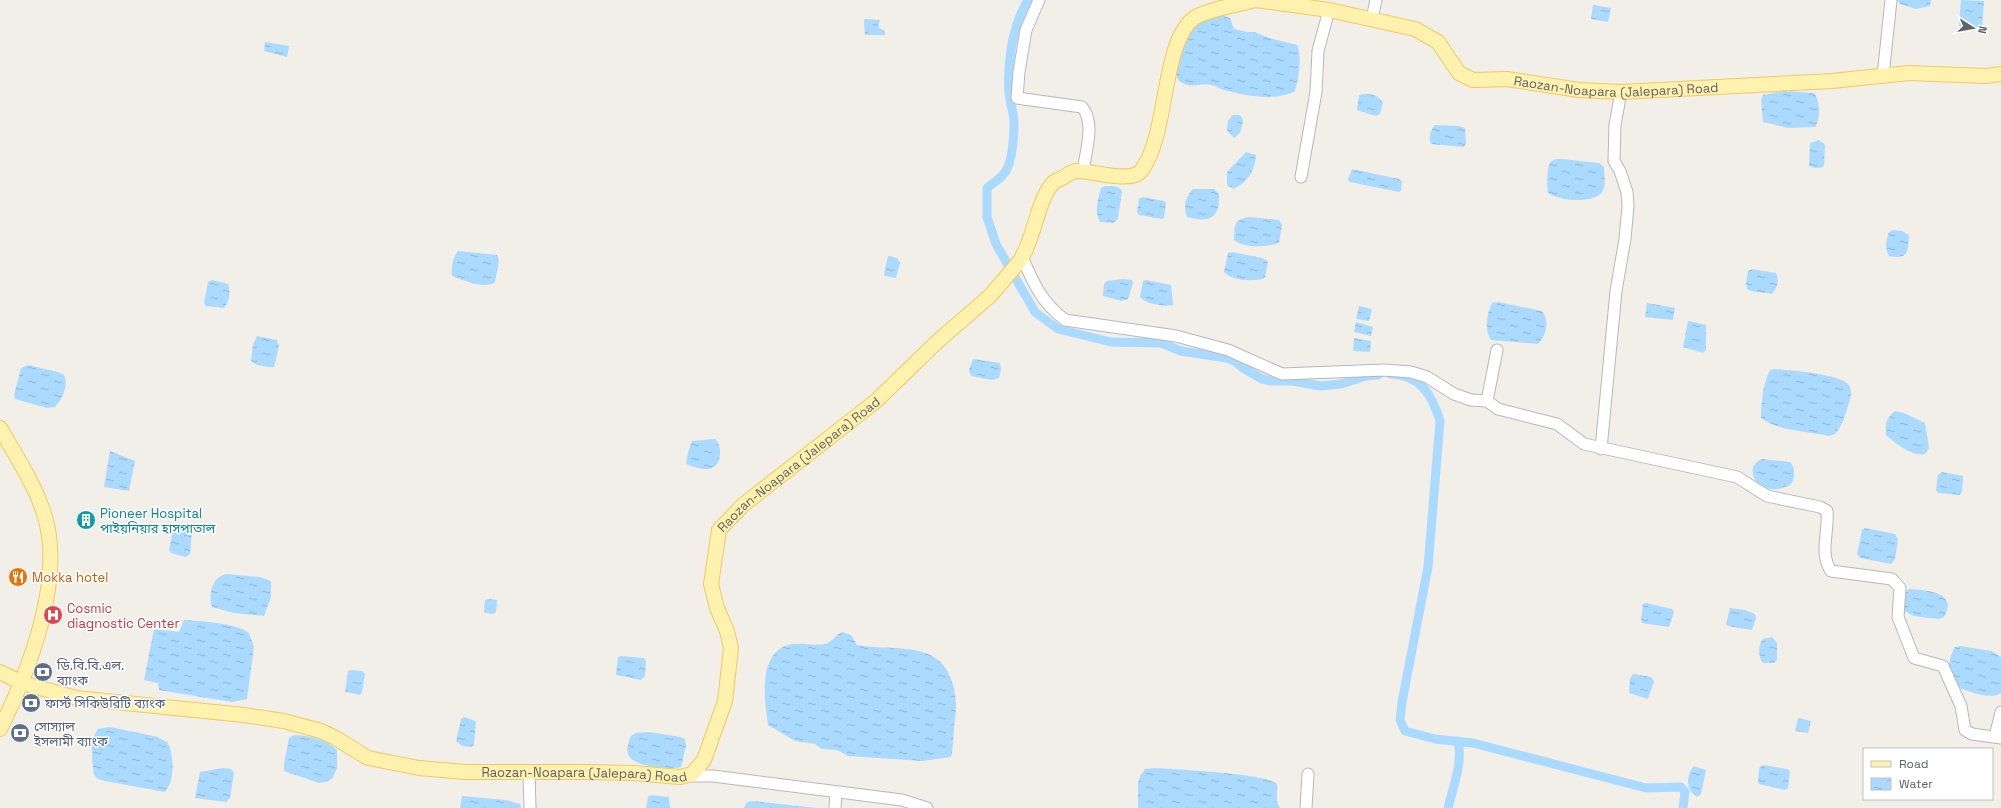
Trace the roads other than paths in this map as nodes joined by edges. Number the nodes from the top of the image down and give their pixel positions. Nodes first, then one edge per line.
1 (1039, 0) edge
2 (1256, 0) edge
3 (1376, 0) edge
4 (1891, 0) edge
5 (1329, 10) junction
6 (1372, 19) junction
7 (2001, 74) edge
8 (1883, 76) junction
9 (1621, 92) junction
10 (1082, 172) junction
11 (1301, 176) dead end
12 (1021, 260) junction
13 (1497, 350) dead end
14 (1487, 401) junction
15 (0, 428) edge
16 (1601, 449) junction
17 (0, 672) edge
18 (22, 683) junction
19 (2001, 712) edge
20 (0, 729) edge
21 (1998, 738) edge
22 (530, 773) junction
23 (1308, 774) dead end
24 (685, 776) junction
25 (836, 792) junction
26 (530, 808) edge
27 (835, 808) edge
28 (927, 808) edge
29 (1306, 808) edge

1 - 10 street
2 - 5 main road, Raozan-Noapara (Jalepara) Road
2 - 10 main road, Raozan-Noapara (Jalepara) Road
3 - 6 street
4 - 8 street
5 - 6 main road, Raozan-Noapara (Jalepara) Road
5 - 11 street
6 - 9 main road, Raozan-Noapara (Jalepara) Road
7 - 8 main road, Raozan-Noapara (Jalepara) Road
8 - 9 main road, Raozan-Noapara (Jalepara) Road
9 - 16 street
10 - 12 main road, Raozan-Noapara (Jalepara) Road
12 - 14 street
12 - 24 main road, Raozan-Noapara (Jalepara) Road
13 - 14 street
14 - 16 street
15 - 18 main road
16 - 21 street
17 - 18 main road, Raozan-Noapara (Jalepara) Road
18 - 20 main road
18 - 22 main road, Raozan-Noapara (Jalepara) Road
19 - 21 street
22 - 24 main road, Raozan-Noapara (Jalepara) Road
22 - 26 street
23 - 29 street
24 - 25 street
25 - 27 street
25 - 28 street

